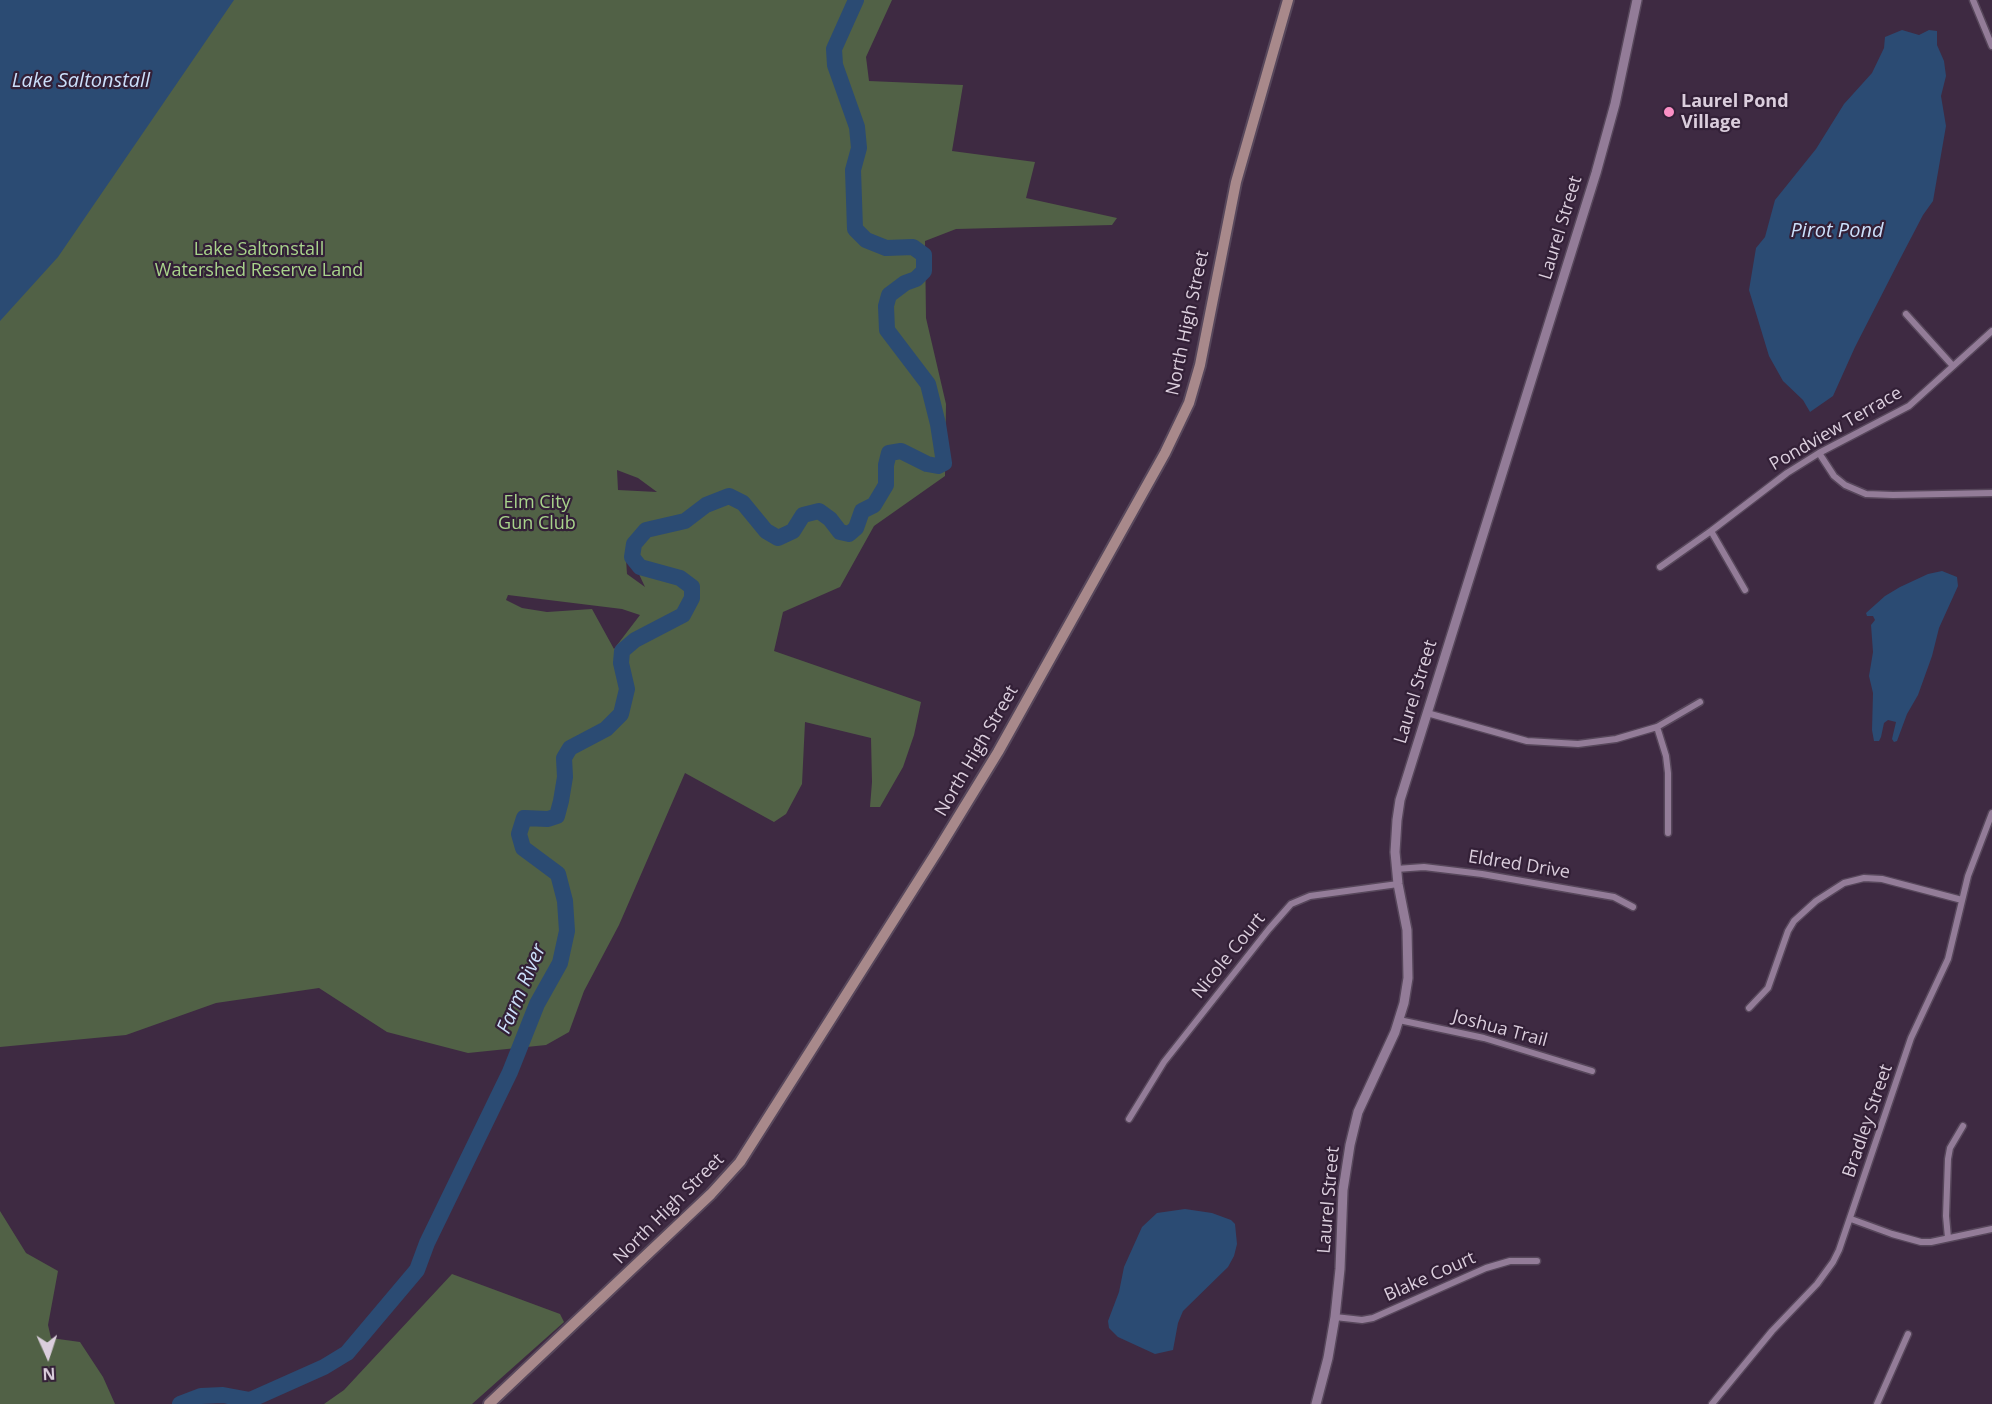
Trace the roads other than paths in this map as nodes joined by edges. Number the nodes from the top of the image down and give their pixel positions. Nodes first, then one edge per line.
1 (1288, 0) edge
2 (1637, 0) edge
3 (1973, 0) edge
4 (1992, 46) edge
5 (1906, 314) dead end
6 (1992, 331) edge
7 (1953, 366) junction
8 (1819, 453) junction
9 (1992, 493) edge
10 (1711, 531) junction
11 (1660, 567) dead end
12 (1745, 590) dead end
13 (1700, 702) dead end
14 (1427, 712) junction
15 (1657, 727) junction
16 (1992, 813) edge
17 (1668, 833) dead end
18 (1396, 869) junction
19 (1398, 884) junction
20 (1962, 900) junction
21 (1633, 907) dead end
22 (1749, 1008) dead end
23 (1399, 1020) junction
24 (1593, 1071) dead end
25 (1129, 1119) dead end
26 (1963, 1126) dead end
27 (1851, 1219) junction
28 (1992, 1229) edge
29 (1948, 1238) junction
30 (1537, 1261) dead end
31 (1335, 1317) junction
32 (1908, 1334) dead end
33 (1714, 1403) edge
34 (489, 1404) edge
35 (1316, 1404) edge
36 (1877, 1404) edge

1 - 34 main road, North High Street
2 - 14 street, Laurel Street
3 - 4 street
5 - 7 street
6 - 7 street, Pondview Terrace
7 - 8 street, Pondview Terrace
8 - 9 street
8 - 10 street, Pondview Terrace
10 - 11 street, Pondview Terrace
10 - 12 street
13 - 15 street
14 - 15 street
14 - 18 street, Laurel Street
15 - 17 street
16 - 20 street, Bradley Street
18 - 19 street, Laurel Street
18 - 21 street, Eldred Drive
19 - 23 street, Laurel Street
19 - 25 street, Nicole Court
20 - 22 street
20 - 27 street, Bradley Street
23 - 24 street, Joshua Trail
23 - 31 street, Laurel Street
26 - 29 street
27 - 29 street
27 - 33 street, Bradley Street
28 - 29 street
30 - 31 street, Blake Court
31 - 35 street, Laurel Street
32 - 36 street

